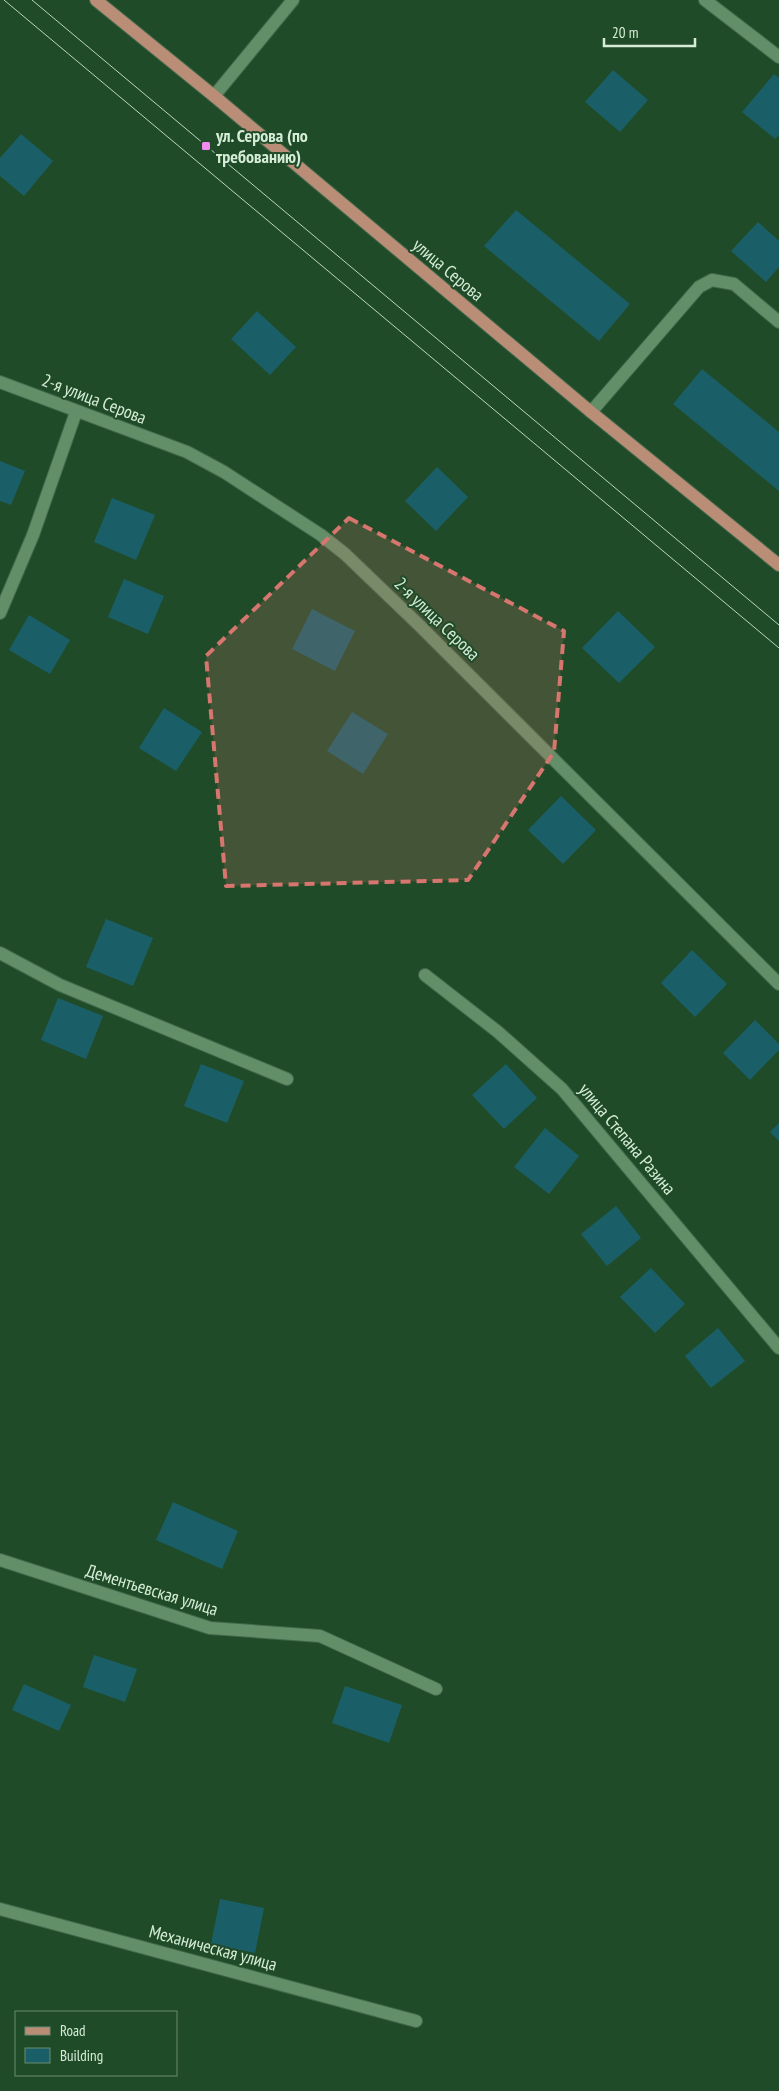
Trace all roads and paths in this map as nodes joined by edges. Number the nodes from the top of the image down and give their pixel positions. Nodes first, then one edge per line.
1 (96, 0) edge
2 (293, 0) edge
3 (705, 0) edge
4 (779, 57) edge
5 (214, 96) junction
6 (779, 322) edge
7 (0, 382) edge
8 (76, 412) junction
9 (591, 412) junction
10 (779, 565) edge
11 (0, 613) edge
12 (0, 953) edge
13 (425, 975) dead end
14 (779, 984) edge
15 (287, 1078) dead end
16 (779, 1348) edge
17 (0, 1560) edge
18 (436, 1689) dead end
19 (0, 1909) edge
20 (416, 2021) dead end

1 - 5 main road, улица Серова
2 - 5 street
3 - 4 street
5 - 9 main road, улица Серова
6 - 9 street
7 - 8 street, 2-я улица Серова
8 - 11 street
8 - 14 street, 2-я улица Серова
9 - 10 main road, улица Серова
12 - 15 street
13 - 16 street, улица Степана Разина
17 - 18 street, Дементьевская улица
19 - 20 street, Механическая улица

